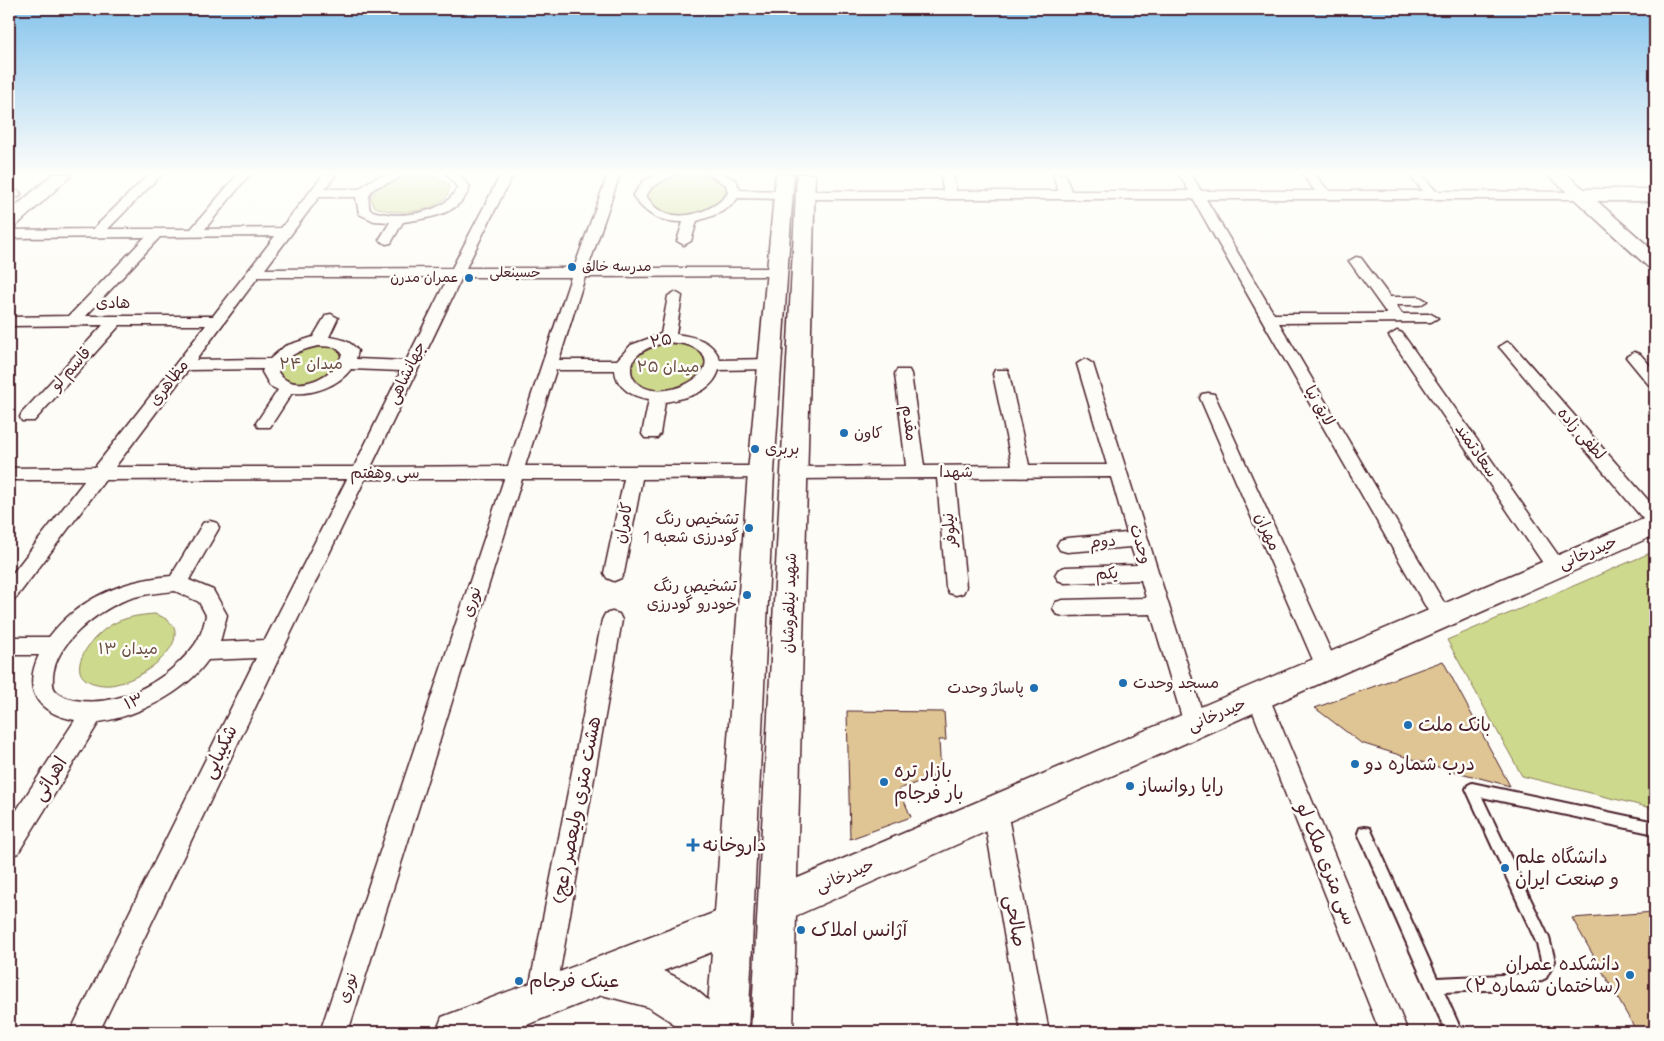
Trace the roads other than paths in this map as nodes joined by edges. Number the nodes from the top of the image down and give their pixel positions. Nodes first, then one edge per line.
1 (107, 223) edge
2 (203, 223) edge
3 (292, 223) edge
4 (396, 223) edge
5 (482, 223) edge
6 (597, 223) edge
7 (690, 223) edge
8 (787, 223) edge
9 (795, 223) edge
10 (1213, 223) edge
11 (1610, 223) edge
12 (285, 232) junction
13 (97, 233) junction
14 (156, 233) junction
15 (194, 233) junction
16 (9, 234) edge
17 (386, 240) dead end
18 (684, 241) dead end
19 (1356, 261) dead end
20 (1655, 263) edge
21 (777, 272) junction
22 (455, 273) junction
23 (579, 273) junction
24 (254, 274) junction
25 (675, 296) dead end
26 (1386, 301) junction
27 (1420, 301) dead end
28 (331, 318) dead end
29 (1431, 318) dead end
30 (1268, 319) junction
31 (218, 320) junction
32 (9, 321) edge
33 (73, 321) junction
34 (115, 321) junction
35 (1398, 327) junction
36 (668, 337) junction
37 (319, 341) junction
38 (1507, 348) dead end
39 (1634, 357) dead end
40 (273, 364) junction
41 (348, 364) junction
42 (770, 364) junction
43 (1084, 364) dead end
44 (183, 365) junction
45 (549, 365) junction
46 (622, 365) junction
47 (714, 365) junction
48 (410, 366) junction
49 (903, 374) dead end
50 (1001, 374) dead end
51 (1655, 380) edge
52 (287, 388) junction
53 (658, 396) junction
54 (1208, 398) dead end
55 (28, 417) dead end
56 (264, 423) dead end
57 (651, 434) dead end
58 (1117, 471) junction
59 (761, 472) junction
60 (916, 472) junction
61 (945, 472) junction
62 (1022, 472) junction
63 (359, 473) junction
64 (513, 473) junction
65 (634, 473) junction
66 (795, 473) junction
67 (9, 474) edge
68 (100, 474) junction
69 (1655, 520) edge
70 (1655, 524) edge
71 (210, 528) dead end
72 (1138, 539) junction
73 (1067, 545) dead end
74 (1556, 567) junction
75 (1148, 572) junction
76 (614, 573) dead end
77 (1065, 575) dead end
78 (177, 583) junction
79 (956, 587) dead end
80 (9, 592) edge
81 (1159, 606) junction
82 (1063, 608) dead end
83 (1442, 617) junction
84 (612, 620) dead end
85 (9, 646) edge
86 (52, 646) junction
87 (270, 649) junction
88 (204, 651) junction
89 (1326, 667) junction
90 (1258, 697) junction
91 (92, 713) junction
92 (1195, 724) junction
93 (995, 810) junction
94 (1655, 828) edge
95 (1365, 833) dead end
96 (9, 844) edge
97 (778, 905) junction
98 (734, 924) junction
99 (601, 975) junction
100 (1434, 985) junction
101 (541, 999) junction
102 (84, 1032) edge
103 (334, 1032) edge
104 (457, 1032) edge
105 (709, 1032) edge
106 (727, 1032) edge
107 (772, 1032) edge
108 (1035, 1032) edge
109 (1394, 1032) edge
110 (1454, 1032) edge

1 - 13 street
2 - 15 street
3 - 12 street, مظاهری
4 - 17 street
5 - 22 street
6 - 23 street, نوری
7 - 18 street
8 - 21 main road
9 - 66 main road, شهید نیلفروشان
10 - 30 street, لایق نیا
11 - 20 main road
12 - 15 street
12 - 24 street, مظاهری
13 - 14 street
13 - 16 street
14 - 15 street
14 - 33 street
19 - 26 street, سعادتمند
21 - 23 street, حسینعلی
21 - 42 main road
22 - 23 street, حسینعلی
22 - 24 street, حسینعلی
22 - 48 street, جهانشاهی
23 - 45 street, نوری
24 - 31 street, مظاهری
25 - 36 street
26 - 27 street
26 - 35 street, سعادتمند
28 - 37 street
29 - 35 street
30 - 35 street
30 - 83 street, لایق نیا
31 - 34 street, هادی
31 - 44 street, مظاهری
32 - 33 street, هادی
33 - 34 street, هادی
34 - 55 street, قاسم لو
35 - 74 street, سعادتمند
36 - 46 street, ۲۵
36 - 47 street, ۲۵
37 - 40 street
37 - 41 street
38 - 69 street, لطفی زاده
39 - 51 street
40 - 44 street
40 - 52 street
41 - 48 street
41 - 52 street
42 - 47 street
42 - 59 main road
43 - 58 street, وحدت
44 - 68 street, مظاهری
45 - 46 street
45 - 64 street, نوری
46 - 53 street
47 - 53 street
48 - 63 street, جهانشاهی
49 - 60 street, مقدم
50 - 62 street
52 - 56 street
53 - 57 street
54 - 89 street, مهران
58 - 62 street, شهدا
58 - 72 street, وحدت
59 - 65 street, سی وهفتم
59 - 66 main road
59 - 98 main road
60 - 61 street, شهدا
60 - 66 street, شهدا
61 - 62 street, شهدا
61 - 79 street, نیلوفر
63 - 64 street, سی وهفتم
63 - 68 street, سی وهفتم
63 - 87 street, شکیبایی
64 - 65 street, سی وهفتم
64 - 103 street, نوری
65 - 76 street, کامران
66 - 97 main road, شهید نیلفروشان
67 - 68 street, سی وهفتم
68 - 80 street, مظاهری
70 - 74 main road, حیدرخانی
71 - 78 street
72 - 73 street, دوم
72 - 75 street, وحدت
74 - 83 main road, حیدرخانی
75 - 77 street, یکم
75 - 81 street, وحدت
78 - 86 street, ۱۳
78 - 88 street, ۱۳
81 - 82 street
81 - 92 street, وحدت
83 - 89 main road, حیدرخانی
84 - 101 street, هشت متری ولیعصر (عج)
85 - 86 street
86 - 91 street, ۱۳
87 - 88 street
87 - 102 street, شکیبایی
88 - 91 street, ۱۳
89 - 90 main road, حیدرخانی
90 - 92 main road, حیدرخانی
90 - 109 street, سی متری ملک لو
91 - 96 street, اهرائی
92 - 93 main road, حیدرخانی
93 - 97 main road, حیدرخانی
93 - 108 street, صالحی
94 - 100 lane
95 - 100 lane
97 - 98 main road, حیدرخانی
97 - 107 main road, شهید نیلفروشان
98 - 99 main road
98 - 106 main road
99 - 101 main road
99 - 105 main road
100 - 110 lane
101 - 104 main road

